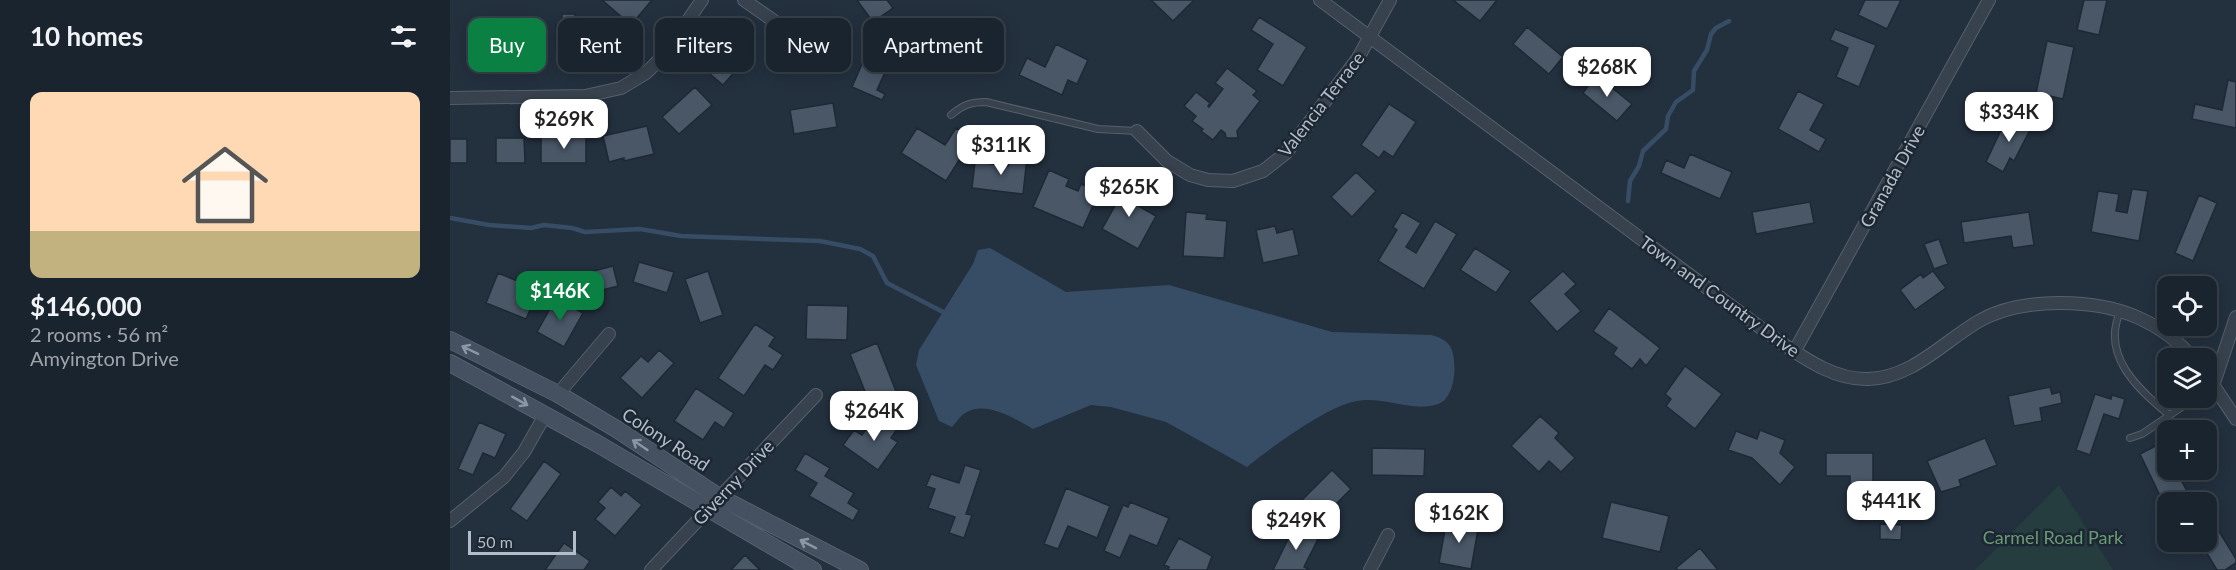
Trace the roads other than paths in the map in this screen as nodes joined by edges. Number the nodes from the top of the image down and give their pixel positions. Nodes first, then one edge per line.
1 (702, 0) edge
2 (744, 0) edge
3 (1320, 0) edge
4 (1390, 0) edge
5 (1989, 0) edge
6 (770, 18) edge
7 (1371, 38) junction
8 (450, 98) edge
9 (951, 115) dead end
10 (1137, 131) joint
11 (2120, 312) junction
12 (2236, 317) edge
13 (609, 334) dead end
14 (450, 340) edge
15 (2181, 348) edge
16 (1794, 352) junction
17 (450, 363) edge
18 (2217, 363) edge
19 (2217, 393) edge
20 (558, 394) junction
21 (816, 395) dead end
22 (2180, 408) edge
23 (545, 415) junction
24 (2169, 415) junction
25 (2236, 420) edge
26 (2130, 438) dead end
27 (714, 503) junction
28 (450, 520) edge
29 (1388, 535) dead end
30 (651, 570) edge
31 (813, 570) edge
32 (860, 570) edge
33 (1370, 570) edge

1 - 8 street
2 - 6 street
3 - 7 street, Town and Country Drive
4 - 7 street, Valencia Terrace
5 - 16 street, Granada Drive
7 - 10 street, Valencia Terrace
7 - 16 street, Town and Country Drive
9 - 10 lane
11 - 15 street, Town and Country Drive
11 - 16 street, Town and Country Drive
11 - 24 lane
12 - 18 street
13 - 20 street
20 -> 14 main road, Colony Road
17 -> 23 main road, Colony Road
19 - 25 street
27 -> 20 main road, Colony Road
21 - 27 street, Giverny Drive
22 - 24 lane
23 - 27 main road, Colony Road
23 - 28 street
24 - 26 lane
27 - 30 street, Giverny Drive
27 - 31 main road, Colony Road
32 -> 27 main road, Colony Road
29 - 33 street

